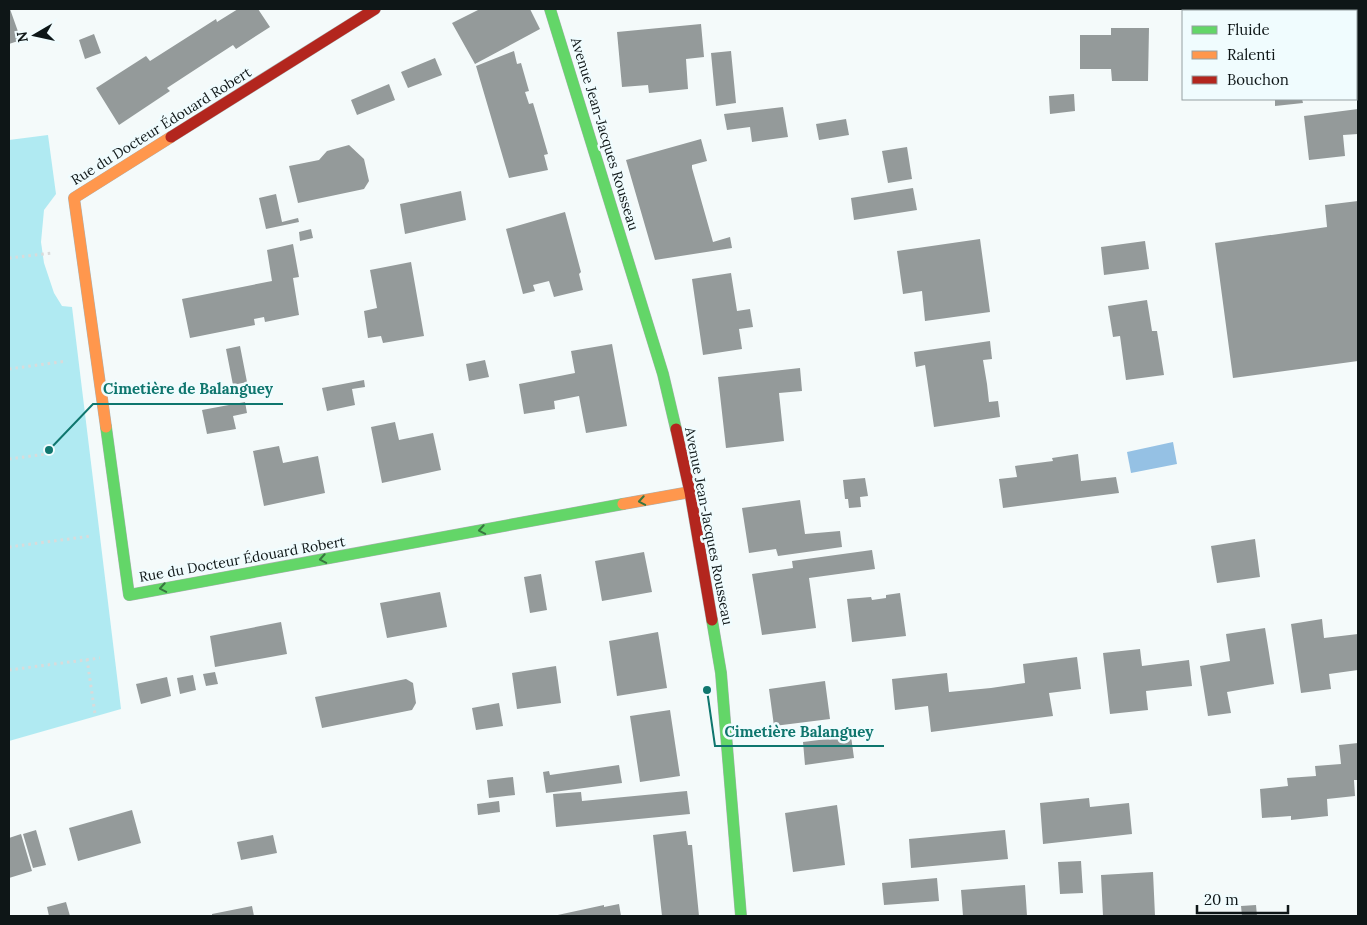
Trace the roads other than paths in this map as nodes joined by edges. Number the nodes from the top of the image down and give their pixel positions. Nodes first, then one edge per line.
1 (375, 9) edge
2 (550, 9) edge
3 (690, 492) junction
4 (741, 916) edge

3 -> 1 street, Rue du Docteur Édouard Robert
2 - 3 street, Avenue Jean-Jacques Rousseau
3 - 4 street, Avenue Jean-Jacques Rousseau

